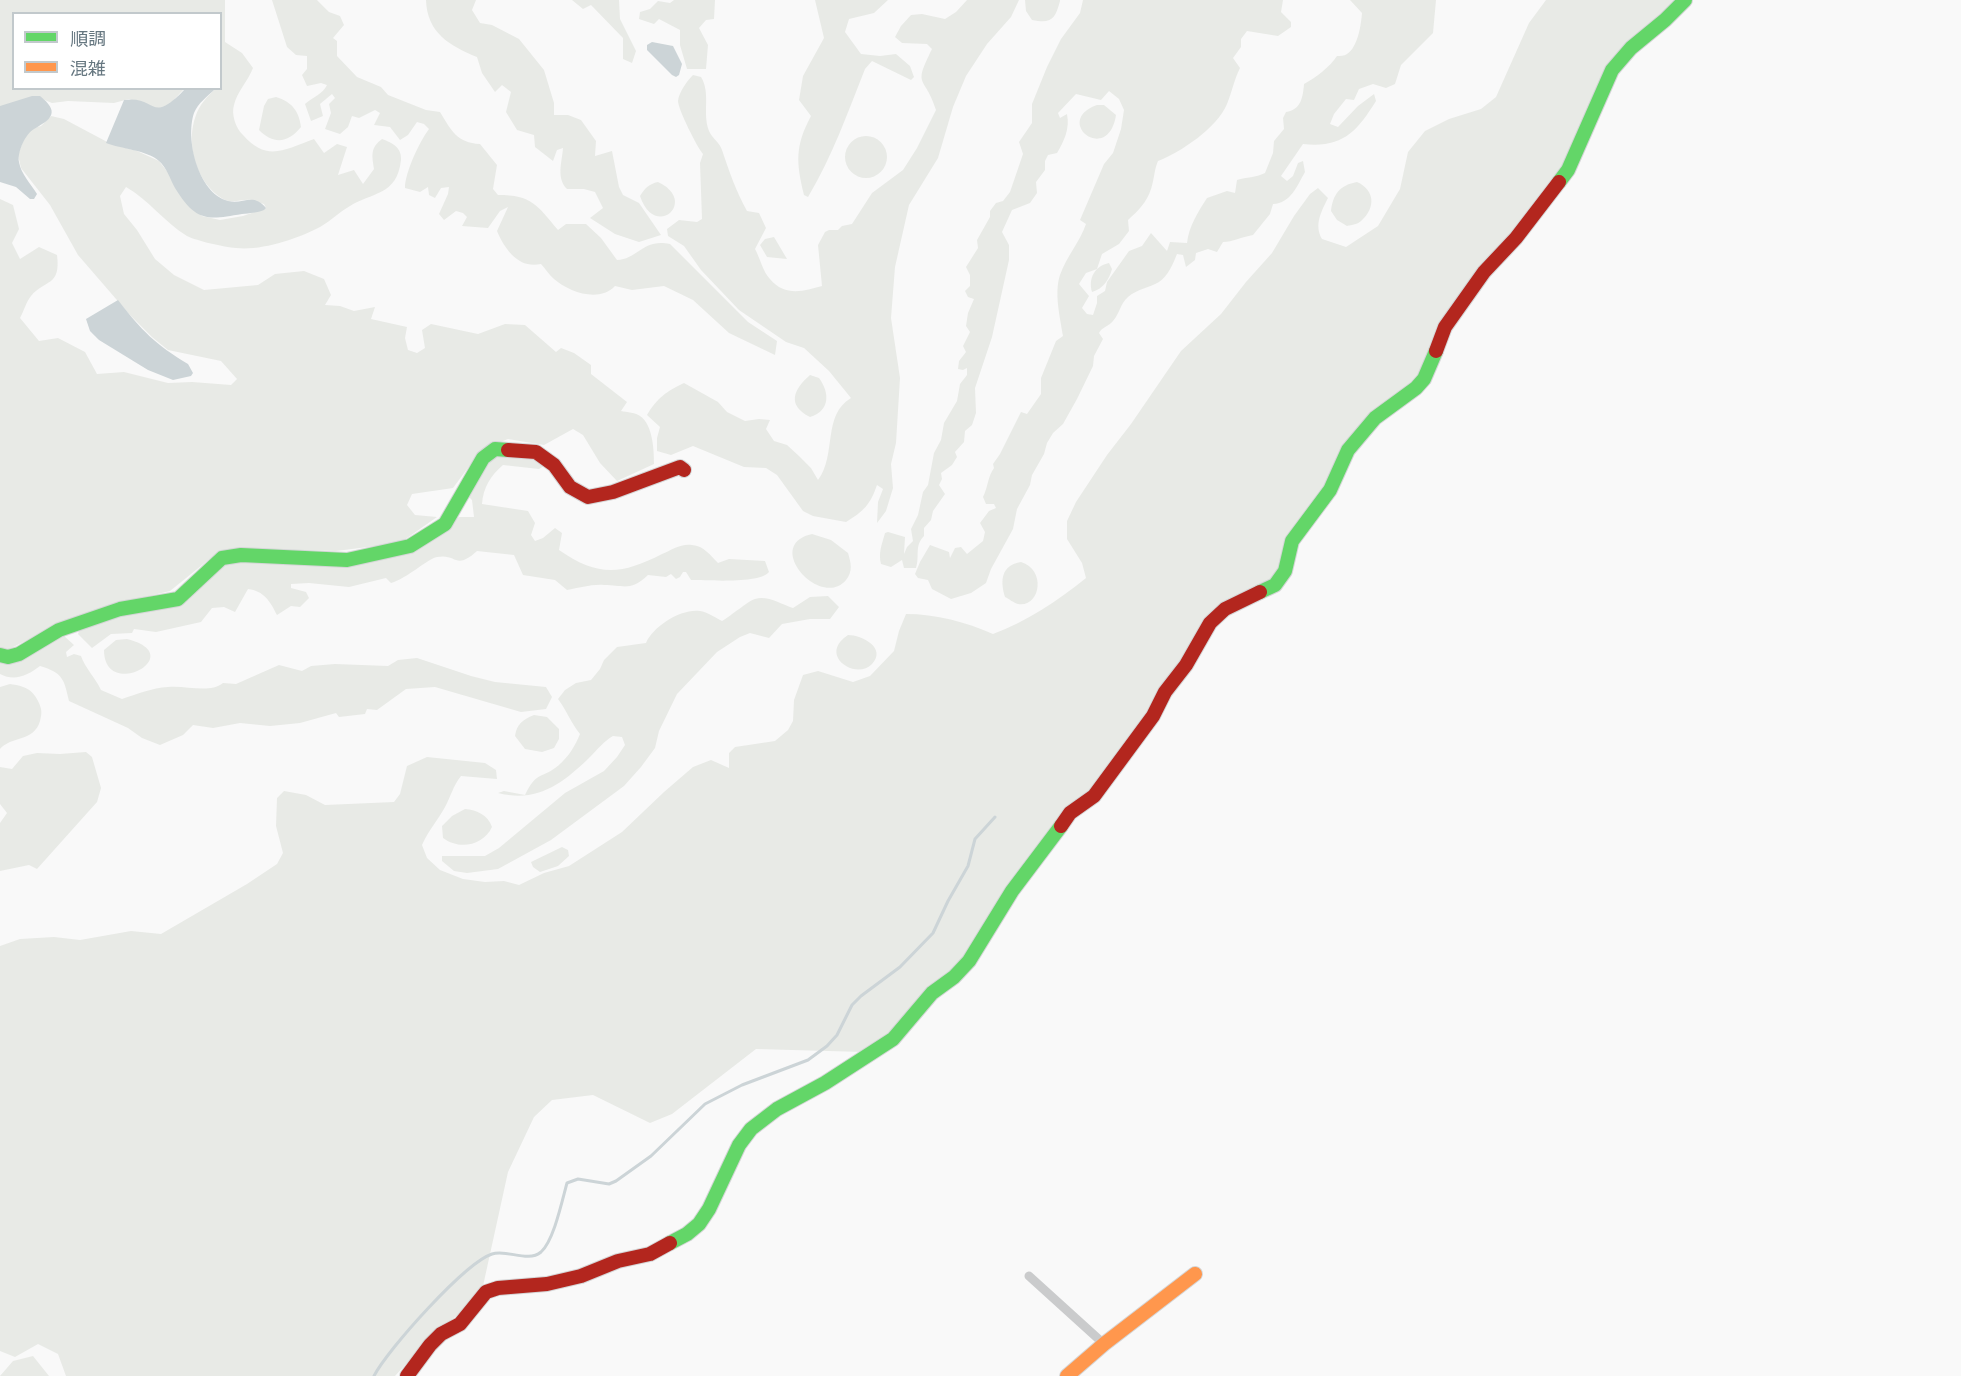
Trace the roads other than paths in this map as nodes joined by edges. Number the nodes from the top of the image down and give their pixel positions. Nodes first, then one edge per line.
1 (1685, 0) edge
2 (684, 470) dead end
3 (0, 655) edge
4 (1195, 1274) dead end
5 (1029, 1276) dead end
6 (1104, 1344) junction
7 (407, 1376) edge
8 (1067, 1376) edge

1 - 7 street
2 - 3 street
4 - 6 street
5 - 6 street
6 - 8 street

